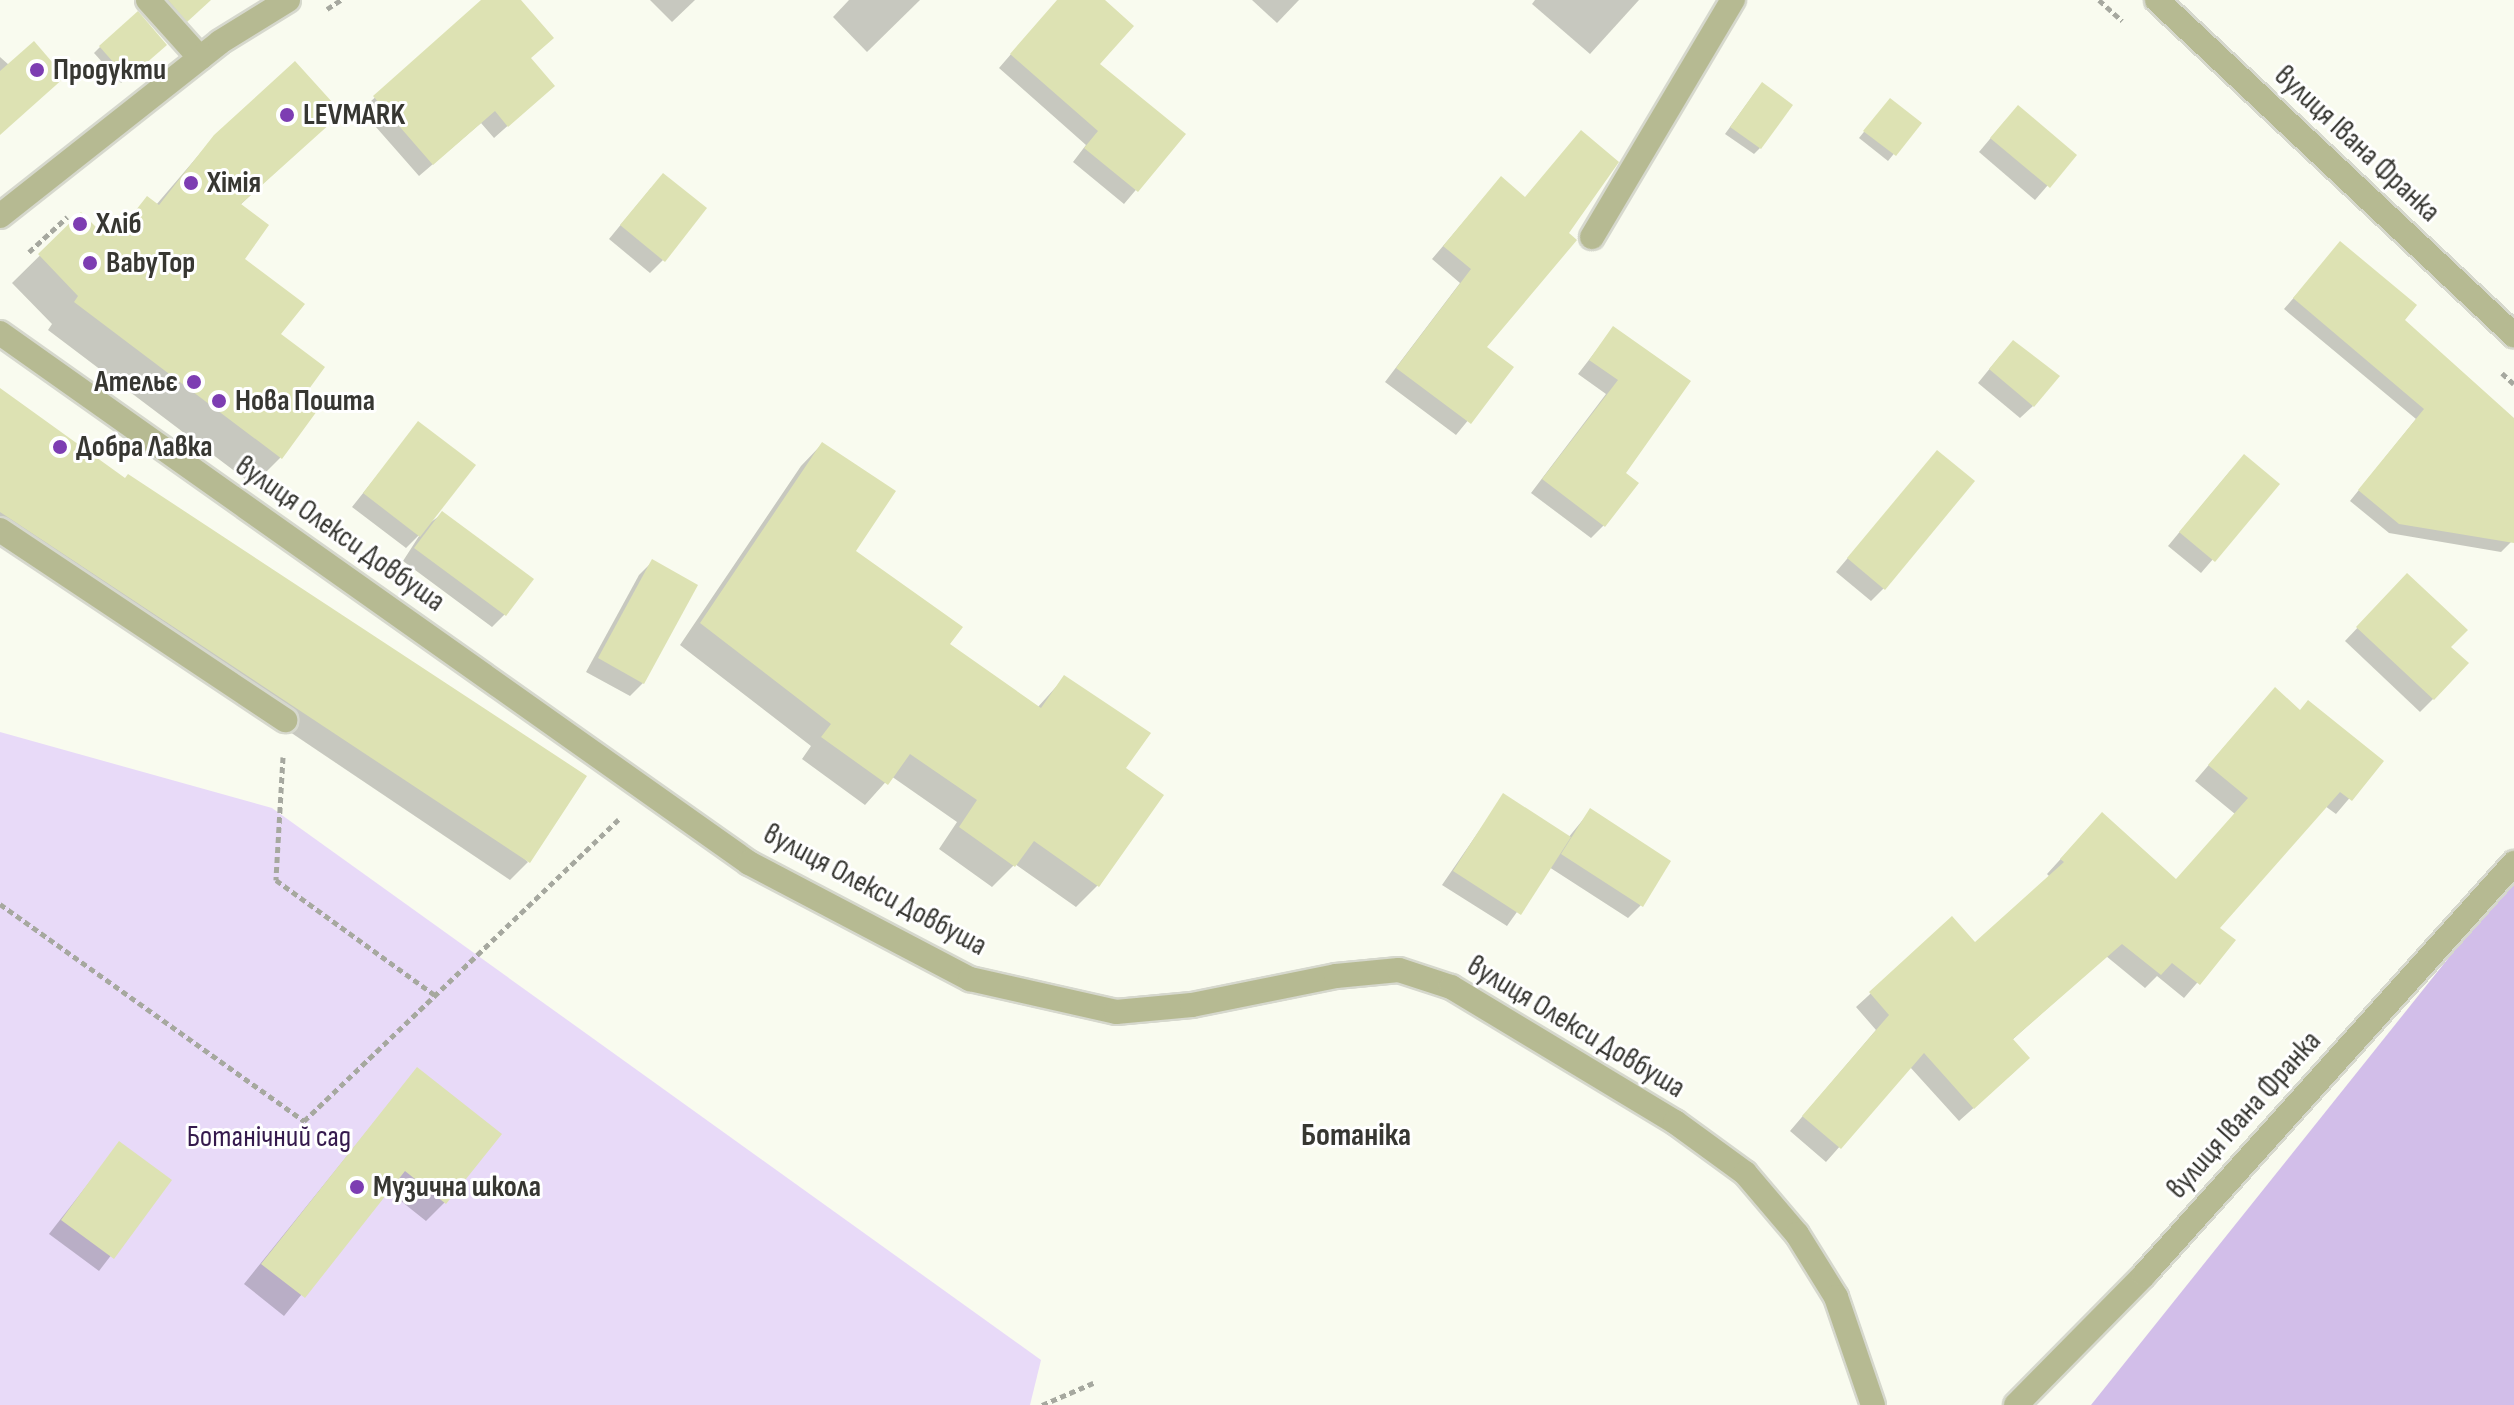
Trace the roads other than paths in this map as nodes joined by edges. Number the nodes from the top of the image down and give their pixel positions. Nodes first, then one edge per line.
1 (148, 0) edge
2 (288, 0) edge
3 (1733, 0) edge
4 (2157, 0) edge
5 (200, 58) junction
6 (0, 216) edge
7 (1592, 237) dead end
8 (0, 333) edge
9 (2514, 335) edge
10 (0, 530) edge
11 (285, 720) road end
12 (2514, 863) edge
13 (1873, 1405) edge
14 (2016, 1405) edge

1 - 5 street
2 - 5 street
3 - 7 street
4 - 9 street, вулиця Івана Франка
5 - 6 street
8 - 13 street, вулиця Олекси Довбуша
10 - 11 street
12 - 14 street, вулиця Івана Франка

